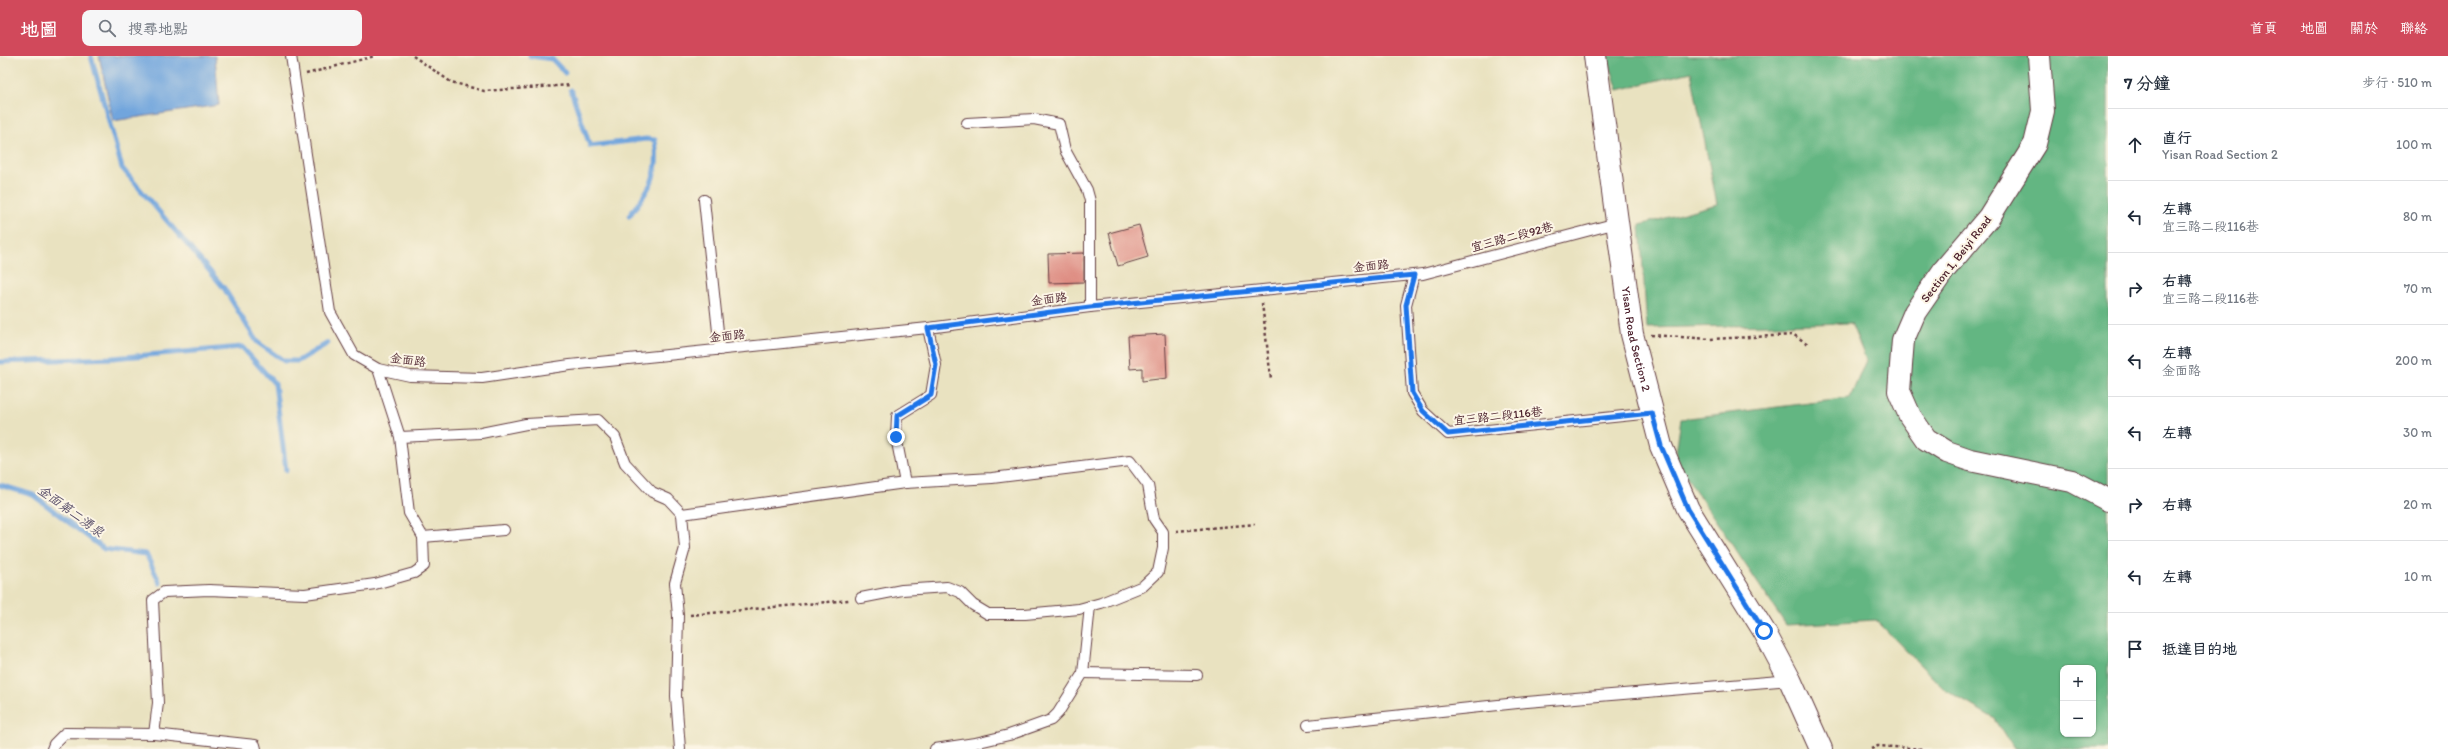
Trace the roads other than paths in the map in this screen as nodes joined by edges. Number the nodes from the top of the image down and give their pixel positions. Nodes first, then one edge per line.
1 (291, 56) edge
2 (1595, 56) edge
3 (2039, 56) edge
4 (966, 123) dead end
5 (704, 200) dead end
6 (1617, 223) junction
7 (1414, 275) junction
8 (1090, 307) junction
9 (928, 328) junction
10 (720, 350) junction
11 (378, 369) junction
12 (1652, 413) junction
13 (400, 437) junction
14 (905, 483) junction
15 (2108, 500) edge
16 (682, 514) junction
17 (504, 530) dead end
18 (423, 538) junction
19 (861, 598) road end
20 (1090, 606) junction
21 (1083, 673) junction
22 (1198, 675) dead end
23 (1790, 680) junction
24 (1308, 725) dead end
25 (154, 734) junction
26 (52, 749) edge
27 (256, 749) edge
28 (680, 749) edge
29 (935, 749) edge
30 (1821, 749) edge

1 - 11 lane, 金面路
2 - 6 street, Yisan Road Section 2
3 - 15 street, Section 1, Beiyi Road
4 - 8 lane
5 - 10 lane
6 - 7 lane, 宜三路二段92巷
6 - 12 street, Yisan Road Section 2
7 - 8 lane, 金面路
7 - 12 lane, 宜三路二段116巷
8 - 9 lane, 金面路
9 - 10 lane, 金面路
9 - 14 lane
10 - 11 lane, 金面路
11 - 13 lane
12 - 23 street, Yisan Road Section 2
13 - 16 lane
13 - 18 lane
14 - 16 lane
14 - 20 lane
16 - 28 lane
17 - 18 lane
18 - 25 lane
19 - 20 lane
20 - 21 lane
21 - 22 lane
21 - 29 lane
23 - 24 lane
23 - 30 street, Yisan Road Section 2
25 - 26 lane
25 - 27 lane

